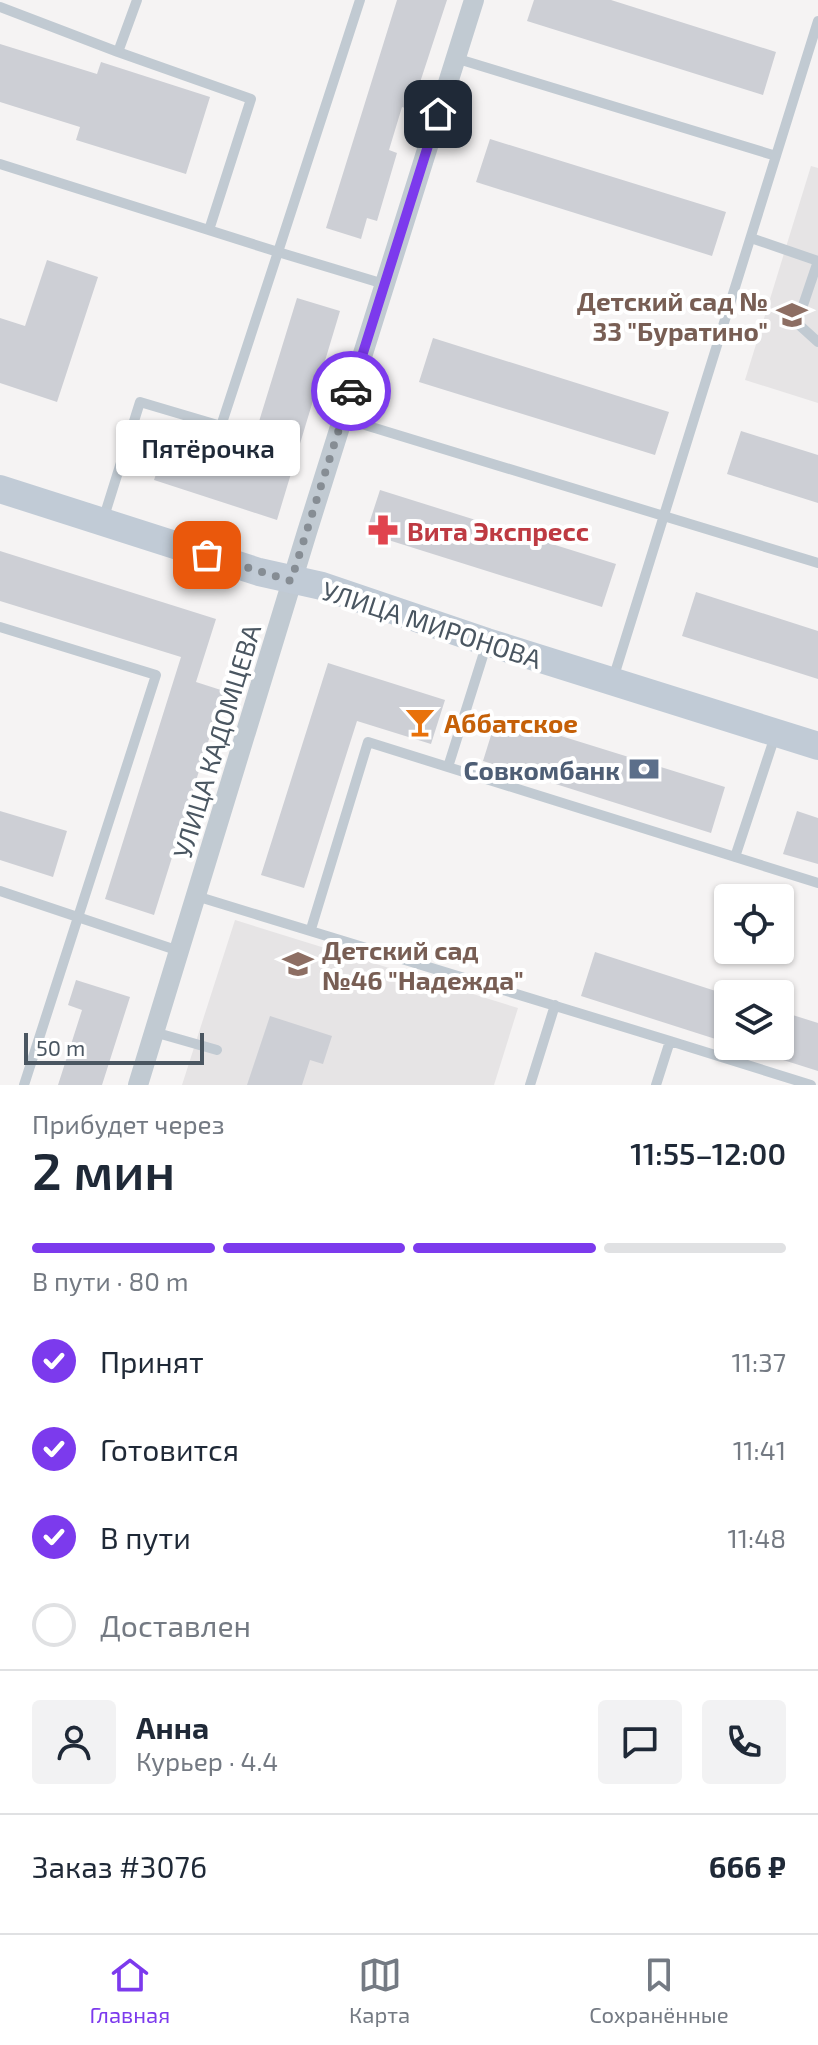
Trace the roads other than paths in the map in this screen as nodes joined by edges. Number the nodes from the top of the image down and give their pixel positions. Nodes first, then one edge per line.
1 (137, 0) edge
2 (360, 0) edge
3 (474, 0) edge
4 (0, 7) edge
5 (818, 21) edge
6 (118, 52) junction
7 (455, 58) junction
8 (776, 156) junction
9 (0, 164) edge
10 (209, 230) junction
11 (751, 238) junction
12 (278, 252) junction
13 (818, 261) edge
14 (384, 284) junction
15 (818, 342) edge
16 (342, 418) junction
17 (0, 489) edge
18 (664, 515) junction
19 (103, 522) junction
20 (818, 563) edge
21 (291, 581) junction
22 (0, 627) edge
23 (487, 642) junction
24 (612, 681) junction
25 (776, 732) junction
26 (818, 746) edge
27 (448, 767) junction
28 (735, 857) junction
29 (818, 883) edge
30 (0, 891) edge
31 (196, 896) junction
32 (79, 917) junction
33 (311, 929) junction
34 (179, 951) junction
35 (555, 1005) junction
36 (154, 1032) junction
37 (670, 1041) junction
38 (217, 1050) dead end
39 (24, 1085) edge
40 (138, 1085) edge
41 (530, 1085) edge
42 (656, 1085) edge
43 (811, 1085) edge

1 - 6 lane
2 - 12 lane
3 - 7 street, УЛИЦА КАДОМЦЕВА
4 - 6 lane
5 - 8 lane
6 - 10 lane
7 - 8 lane
7 - 14 street, УЛИЦА КАДОМЦЕВА
8 - 11 lane
9 - 10 lane
10 - 12 lane
11 - 13 lane
11 - 18 lane
12 - 14 lane
12 - 19 lane
13 - 15 lane
14 - 16 street, УЛИЦА КАДОМЦЕВА
16 - 18 lane
16 - 21 street, УЛИЦА КАДОМЦЕВА
17 - 19 main road, УЛИЦА МИРОНОВА
18 - 20 lane
18 - 24 lane
19 - 21 main road, УЛИЦА МИРОНОВА
21 - 23 main road, УЛИЦА МИРОНОВА
21 - 31 street, УЛИЦА КАДОМЦЕВА
22 - 32 lane
23 - 24 main road, УЛИЦА МИРОНОВА
23 - 27 lane
24 - 25 main road, УЛИЦА МИРОНОВА
25 - 26 main road, УЛИЦА МИРОНОВА
25 - 28 lane
27 - 28 lane
27 - 33 lane
28 - 29 lane
30 - 32 lane
31 - 33 lane
31 - 34 street, УЛИЦА КАДОМЦЕВА
32 - 34 lane
32 - 39 lane
33 - 35 lane
34 - 36 street, УЛИЦА КАДОМЦЕВА
35 - 37 lane
35 - 41 lane
36 - 38 lane
36 - 40 street, УЛИЦА КАДОМЦЕВА
37 - 42 lane
37 - 43 lane

